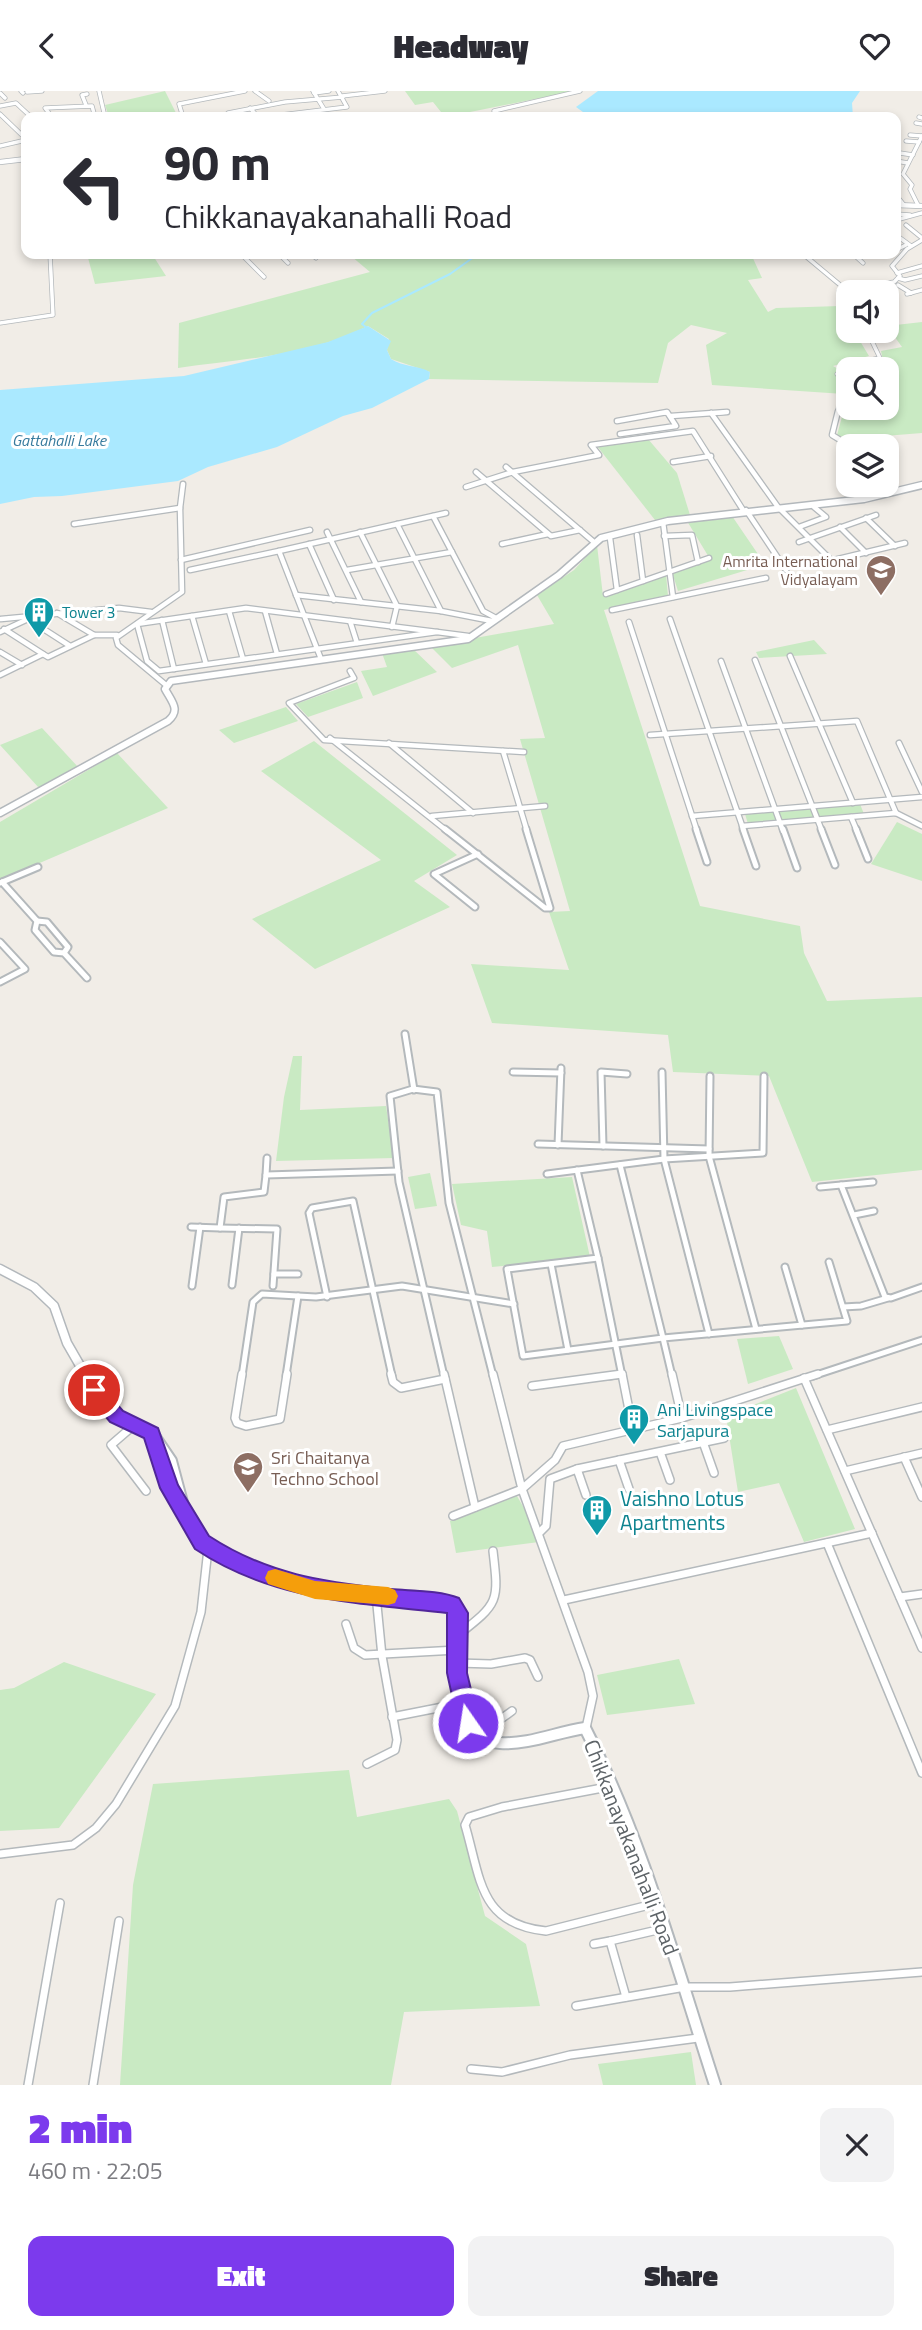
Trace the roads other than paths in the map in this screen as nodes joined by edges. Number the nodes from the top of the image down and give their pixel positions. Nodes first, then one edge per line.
1 (42, 91) edge
2 (99, 91) edge
3 (245, 91) edge
4 (255, 91) edge
5 (329, 91) edge
6 (338, 91) edge
7 (385, 91) edge
8 (580, 91) edge
9 (24, 92) edge
10 (313, 92) edge
11 (0, 93) edge
12 (225, 93) edge
13 (87, 94) dead end
14 (342, 96) junction
15 (5, 97) dead end
16 (320, 99) junction
17 (269, 101) dead end
18 (287, 101) junction
19 (0, 106) edge
20 (86, 106) junction
21 (250, 108) junction
22 (324, 109) junction
23 (26, 112) edge
24 (48, 112) edge
25 (94, 112) edge
26 (104, 112) edge
27 (181, 112) edge
28 (234, 112) edge
29 (254, 112) edge
30 (295, 112) joint
31 (495, 112) edge
32 (0, 114) edge
33 (916, 123) dead end
34 (922, 124) edge
35 (21, 135) edge
36 (910, 135) dead end
37 (922, 136) edge
38 (0, 140) edge
39 (21, 141) edge
40 (906, 141) dead end
41 (919, 142) junction
42 (2, 145) edge
43 (901, 153) edge
44 (913, 153) junction
45 (922, 153) edge
46 (21, 160) edge
47 (0, 162) edge
48 (901, 162) edge
49 (908, 163) junction
50 (922, 184) edge
51 (912, 185) junction
52 (922, 193) edge
53 (912, 194) junction
54 (901, 201) edge
55 (920, 204) edge
56 (904, 205) joint
57 (922, 213) edge
58 (901, 214) edge
59 (909, 218) junction
60 (901, 219) edge
61 (906, 225) dead end
62 (901, 239) edge
63 (922, 239) edge
64 (909, 246) junction
65 (901, 251) edge
66 (50, 259) edge
67 (247, 259) edge
68 (284, 259) edge
69 (809, 259) edge
70 (859, 259) edge
71 (895, 259) edge
72 (288, 263) dead end
73 (863, 263) dead end
74 (922, 266) edge
75 (898, 275) junction
76 (922, 276) edge
77 (264, 277) dead end
78 (893, 280) edge
79 (836, 282) edge
80 (899, 286) edge
81 (922, 290) edge
82 (0, 323) edge
83 (873, 343) edge
84 (727, 412) dead end
85 (711, 413) junction
86 (671, 416) junction
87 (617, 421) dead end
88 (620, 434) dead end
89 (836, 437) edge
90 (711, 456) junction
91 (673, 462) dead end
92 (506, 467) dead end
93 (475, 471) dead end
94 (513, 472) junction
95 (486, 480) junction
96 (183, 484) dead end
97 (922, 485) edge
98 (466, 487) dead end
99 (899, 490) edge
100 (866, 497) edge
101 (180, 507) junction
102 (778, 507) junction
103 (814, 507) dead end
104 (745, 510) junction
105 (446, 513) dead end
106 (876, 515) dead end
107 (433, 516) junction
108 (866, 518) junction
109 (663, 522) junction
110 (74, 524) dead end
111 (397, 524) junction
112 (799, 527) junction
113 (840, 527) junction
114 (310, 530) dead end
115 (580, 530) junction
116 (327, 532) dead end
117 (359, 533) junction
118 (548, 534) junction
119 (636, 535) dead end
120 (664, 536) junction
121 (610, 538) dead end
122 (809, 538) junction
123 (332, 539) junction
124 (799, 541) dead end
125 (595, 543) junction
126 (905, 543) dead end
127 (309, 544) junction
128 (502, 544) dead end
129 (895, 546) junction
130 (279, 551) junction
131 (452, 552) junction
132 (866, 553) junction
133 (414, 558) junction
134 (709, 558) dead end
135 (181, 560) junction
136 (832, 561) junction
137 (698, 562) junction
138 (376, 565) junction
139 (813, 565) dead end
140 (190, 570) dead end
141 (347, 570) junction
142 (786, 570) dead end
143 (670, 571) junction
144 (766, 578) dead end
145 (643, 581) junction
146 (617, 590) junction
147 (606, 594) dead end
148 (296, 595) junction
149 (673, 597) junction
150 (334, 600) junction
151 (361, 602) junction
152 (397, 606) junction
153 (612, 610) dead end
154 (229, 611) junction
155 (265, 611) junction
156 (441, 611) junction
157 (151, 612) junction
158 (57, 613) junction
159 (38, 615) junction
160 (303, 615) junction
161 (192, 616) junction
162 (1, 619) edge
163 (28, 619) junction
164 (670, 619) dead end
165 (162, 620) junction
166 (494, 620) junction
167 (350, 621) junction
168 (629, 622) dead end
169 (391, 627) junction
170 (2, 630) edge
171 (437, 632) junction
172 (94, 635) junction
173 (114, 635) junction
174 (468, 636) dead end
175 (356, 643) junction
176 (70, 646) junction
177 (317, 648) junction
178 (0, 652) edge
179 (43, 654) junction
180 (277, 654) junction
181 (790, 656) dead end
182 (243, 659) junction
183 (321, 659) junction
184 (755, 660) dead end
185 (721, 661) dead end
186 (206, 664) junction
187 (22, 665) junction
188 (174, 669) junction
189 (350, 671) dead end
190 (0, 675) edge
191 (166, 685) junction
192 (818, 723) junction
193 (781, 726) junction
194 (746, 728) junction
195 (709, 731) junction
196 (666, 734) junction
197 (650, 735) dead end
198 (330, 738) junction
199 (387, 742) junction
200 (899, 743) dead end
201 (503, 751) junction
202 (524, 752) dead end
203 (922, 792) edge
204 (922, 797) edge
205 (890, 800) junction
206 (853, 803) junction
207 (545, 806) dead end
208 (812, 807) junction
209 (520, 808) junction
210 (776, 810) junction
211 (0, 813) edge
212 (473, 813) junction
213 (737, 813) junction
214 (896, 813) junction
215 (432, 816) junction
216 (692, 816) junction
217 (851, 817) junction
218 (817, 820) junction
219 (781, 823) junction
220 (742, 826) junction
221 (922, 826) edge
222 (478, 854) junction
223 (868, 859) dead end
224 (707, 863) dead end
225 (835, 865) dead end
226 (756, 866) dead end
227 (38, 867) dead end
228 (797, 868) dead end
229 (1, 882) edge
230 (475, 907) dead end
231 (37, 921) junction
232 (0, 942) edge
233 (8, 951) junction
234 (64, 953) junction
235 (0, 954) edge
236 (87, 978) dead end
237 (0, 982) edge
238 (405, 1034) dead end
239 (513, 1072) dead end
240 (662, 1072) dead end
241 (627, 1074) dead end
242 (710, 1076) dead end
243 (764, 1076) dead end
244 (414, 1090) junction
245 (538, 1144) dead end
246 (558, 1145) junction
247 (603, 1146) junction
248 (664, 1147) junction
249 (709, 1152) junction
250 (267, 1158) dead end
251 (664, 1159) junction
252 (620, 1165) junction
253 (577, 1170) junction
254 (398, 1171) junction
255 (547, 1174) dead end
256 (266, 1175) junction
257 (873, 1182) dead end
258 (841, 1185) junction
259 (820, 1187) dead end
260 (874, 1212) dead end
261 (854, 1215) junction
262 (191, 1227) dead end
263 (200, 1227) junction
264 (220, 1228) junction
265 (239, 1228) junction
266 (598, 1258) junction
267 (829, 1262) dead end
268 (551, 1264) junction
269 (785, 1266) dead end
270 (0, 1269) edge
271 (274, 1274) junction
272 (298, 1274) dead end
273 (232, 1285) dead end
274 (192, 1286) dead end
275 (273, 1286) dead end
276 (922, 1287) edge
277 (374, 1290) junction
278 (424, 1290) junction
279 (298, 1296) junction
280 (327, 1297) junction
281 (472, 1298) junction
282 (888, 1298) junction
283 (513, 1304) junction
284 (843, 1307) junction
285 (802, 1325) junction
286 (756, 1329) junction
287 (709, 1334) junction
288 (663, 1338) junction
289 (922, 1340) edge
290 (616, 1344) junction
291 (568, 1350) junction
292 (622, 1374) junction
293 (804, 1378) junction
294 (444, 1379) junction
295 (531, 1386) dead end
296 (922, 1407) edge
297 (682, 1418) junction
298 (136, 1423) junction
299 (633, 1430) junction
300 (827, 1430) junction
301 (724, 1437) dead end
302 (703, 1442) junction
303 (660, 1452) junction
304 (922, 1453) edge
305 (904, 1457) junction
306 (619, 1460) junction
307 (577, 1469) junction
308 (845, 1471) junction
309 (714, 1473) dead end
310 (670, 1480) dead end
311 (523, 1489) junction
312 (629, 1489) dead end
313 (146, 1491) dead end
314 (586, 1495) dead end
315 (922, 1497) edge
316 (475, 1507) junction
317 (453, 1516) dead end
318 (540, 1531) junction
319 (872, 1533) junction
320 (827, 1543) junction
321 (208, 1546) junction
322 (493, 1551) dead end
323 (922, 1594) edge
324 (376, 1595) junction
325 (900, 1597) junction
326 (564, 1600) junction
327 (346, 1624) dead end
328 (457, 1636) junction
329 (922, 1648) edge
330 (457, 1650) junction
331 (382, 1656) junction
332 (457, 1663) junction
333 (538, 1677) dead end
334 (463, 1703) junction
335 (512, 1711) dead end
336 (392, 1717) junction
337 (585, 1728) junction
338 (496, 1742) junction
339 (367, 1764) dead end
340 (922, 1773) edge
341 (613, 1786) junction
342 (0, 1854) edge
343 (60, 1903) dead end
344 (657, 1903) junction
345 (119, 1921) dead end
346 (666, 1928) junction
347 (610, 1941) junction
348 (594, 1944) dead end
349 (922, 1972) edge
350 (685, 1987) junction
351 (626, 1997) junction
352 (576, 2006) dead end
353 (698, 2038) junction
354 (471, 2069) dead end
355 (28, 2085) edge
356 (93, 2085) edge
357 (715, 2085) edge

1 - 9 street
2 - 26 street
3 - 12 street
4 - 17 street
5 - 10 street
6 - 14 street
7 - 14 street
8 - 31 street
10 - 16 street
11 - 15 street
12 - 27 street
13 - 20 street
14 - 16 street
14 - 22 street
16 - 18 street
16 - 22 street
18 - 21 street
18 - 30 street
19 - 23 street
20 - 24 street
20 - 25 street
21 - 28 street
21 - 29 street
22 - 30 street
32 - 35 street
33 - 34 street
36 - 37 street
37 - 41 street
38 - 42 street
39 - 42 street
40 - 41 street
41 - 44 street
43 - 44 street
44 - 45 street
44 - 49 street
46 - 47 street
48 - 49 street
49 - 51 street
50 - 51 street
51 - 53 street
52 - 53 street
53 - 55 street
54 - 56 street
55 - 56 street
57 - 59 street
58 - 59 street
59 - 60 street
61 - 63 street
62 - 64 street
63 - 64 street
64 - 65 street
66 - 82 street
67 - 77 street
68 - 72 street
69 - 79 street
70 - 73 street
71 - 75 street
74 - 75 street
75 - 76 street
75 - 78 street
80 - 81 street
83 - 89 street
84 - 85 street
85 - 86 street
85 - 102 street
86 - 87 street
86 - 88 street
90 - 91 street
90 - 94 street
90 - 104 street
92 - 94 street
93 - 95 street
94 - 95 street
94 - 115 street
95 - 98 street
95 - 118 street
96 - 101 street
97 - 99 street
100 - 102 street
101 - 110 street
101 - 135 street
102 - 104 street
102 - 112 street
103 - 112 street
104 - 109 street
104 - 142 street
105 - 107 street
106 - 108 street
107 - 111 street
107 - 131 street
108 - 113 street
108 - 129 street
109 - 120 street
109 - 125 street
111 - 117 street
111 - 133 street
112 - 122 street
113 - 122 street
113 - 132 street
114 - 135 street
115 - 118 street
115 - 125 street
116 - 123 street
117 - 123 street
117 - 138 street
118 - 128 street
119 - 145 street
120 - 137 street
120 - 143 street
121 - 146 street
122 - 124 street
122 - 136 street
123 - 127 street
123 - 141 street
125 - 166 street
126 - 129 street
127 - 130 street
127 - 150 street
129 - 132 street
130 - 140 street
130 - 148 street
131 - 133 street
131 - 166 street
132 - 136 street
133 - 138 street
133 - 156 street
134 - 137 street
135 - 157 street
136 - 139 street
137 - 143 street
138 - 141 street
138 - 152 street
141 - 151 street
143 - 145 street
143 - 149 street
144 - 149 street
145 - 146 street
146 - 147 street
148 - 150 street
148 - 160 street
149 - 153 street
150 - 151 street
151 - 152 street
152 - 156 street
152 - 169 street
154 - 155 street
154 - 161 street
154 - 182 street
155 - 160 street
155 - 180 street
156 - 166 street
157 - 158 street
157 - 173 street
158 - 159 street
158 - 172 street
159 - 162 street
159 - 163 street
160 - 167 street
160 - 177 street
161 - 165 street
161 - 186 street
163 - 170 street
163 - 176 street
164 - 195 street
165 - 188 street
165 - 188 street
166 - 183 street
167 - 169 street
167 - 175 street
168 - 196 street
169 - 171 street
170 - 179 street
171 - 174 street
171 - 175 street
172 - 173 street
172 - 176 street
173 - 191 street
175 - 177 street
176 - 179 street
177 - 180 street
177 - 183 street
178 - 187 street
179 - 187 street
180 - 182 street
181 - 192 street
182 - 186 street
183 - 191 street
184 - 193 street
185 - 194 street
186 - 188 street
187 - 190 street
189 - 198 street
191 - 211 street
192 - 193 street
192 - 205 street
192 - 206 street
193 - 194 street
193 - 208 street
194 - 195 street
194 - 210 street
195 - 196 street
195 - 213 street
196 - 197 street
196 - 216 street
198 - 199 street
198 - 215 street
199 - 201 street
199 - 212 street
200 - 203 street
201 - 202 street
201 - 209 street
204 - 205 street
205 - 206 street
205 - 214 street
206 - 208 street
207 - 209 street
208 - 210 street
208 - 218 street
209 - 212 street
209 - 222 street
210 - 213 street
210 - 219 street
212 - 215 street
213 - 216 street
213 - 220 street
214 - 217 street
214 - 221 street
215 - 222 street
216 - 224 street
217 - 218 street
217 - 223 street
218 - 219 street
218 - 225 street
219 - 220 street
219 - 228 street
220 - 226 street
222 - 230 street
227 - 229 street
229 - 231 street
231 - 234 street
231 - 234 street
232 - 233 street
233 - 235 street
233 - 237 street
234 - 236 street
238 - 244 street
239 - 246 street
240 - 248 street
241 - 247 street
242 - 249 street
243 - 249 street
244 - 254 street
244 - 281 street
245 - 246 street
246 - 247 street
247 - 248 street
248 - 249 street
248 - 251 street
249 - 251 street
249 - 286 street
250 - 256 street
251 - 252 street
251 - 287 street
252 - 253 street
252 - 288 street
253 - 255 street
253 - 266 street
254 - 256 street
254 - 278 street
256 - 264 street
257 - 258 street
258 - 259 street
258 - 261 street
260 - 261 street
261 - 282 street
262 - 263 street
263 - 264 street
263 - 274 street
264 - 265 street
265 - 271 street
265 - 273 street
266 - 268 street
266 - 290 street
267 - 284 street
268 - 283 street
268 - 291 street
269 - 285 street
270 - 298 street
271 - 272 street
271 - 275 street
276 - 282 street
277 - 278 street
277 - 280 street
277 - 280 street
277 - 294 street
278 - 281 street
278 - 294 street
279 - 279 street
279 - 280 street
281 - 283 street
281 - 311 street
282 - 284 street
283 - 291 street
284 - 285 street
285 - 286 street
286 - 287 street
287 - 288 street
288 - 290 street
288 - 297 street
289 - 293 street
290 - 291 street
290 - 292 street
292 - 295 street
292 - 299 street
293 - 297 street
293 - 300 street
294 - 316 street
296 - 300 street
297 - 299 street
298 - 313 street
298 - 321 street
299 - 311 street
300 - 308 street
301 - 302 street
302 - 303 street
302 - 309 street
303 - 306 street
303 - 310 street
304 - 305 street
305 - 308 street
305 - 315 street
306 - 307 street
306 - 312 street
307 - 314 street
307 - 318 street
308 - 319 street
311 - 316 street
311 - 318 street
316 - 317 street
318 - 326 street
319 - 320 street
319 - 325 street
320 - 326 street
320 - 340 street
321 - 324 street
321 - 342 street
322 - 328 street
323 - 325 street
324 - 328 street
324 - 331 street
325 - 329 street
326 - 337 street
327 - 331 street
328 - 330 street
330 - 331 street
330 - 332 street
331 - 336 street
332 - 333 street
332 - 334 street
334 - 336 street
334 - 338 street
335 - 338 street
336 - 339 street
337 - 338 street, Chikkanayakanahalli Road
337 - 341 street, Chikkanayakanahalli Road
341 - 344 street, Chikkanayakanahalli Road
341 - 344 street
343 - 355 street
344 - 346 street, Chikkanayakanahalli Road
345 - 356 street
346 - 347 street
346 - 350 street, Chikkanayakanahalli Road
347 - 348 street
347 - 351 street
349 - 350 street
350 - 351 street
350 - 353 street, Chikkanayakanahalli Road
351 - 352 street
353 - 354 street
353 - 357 street, Chikkanayakanahalli Road

